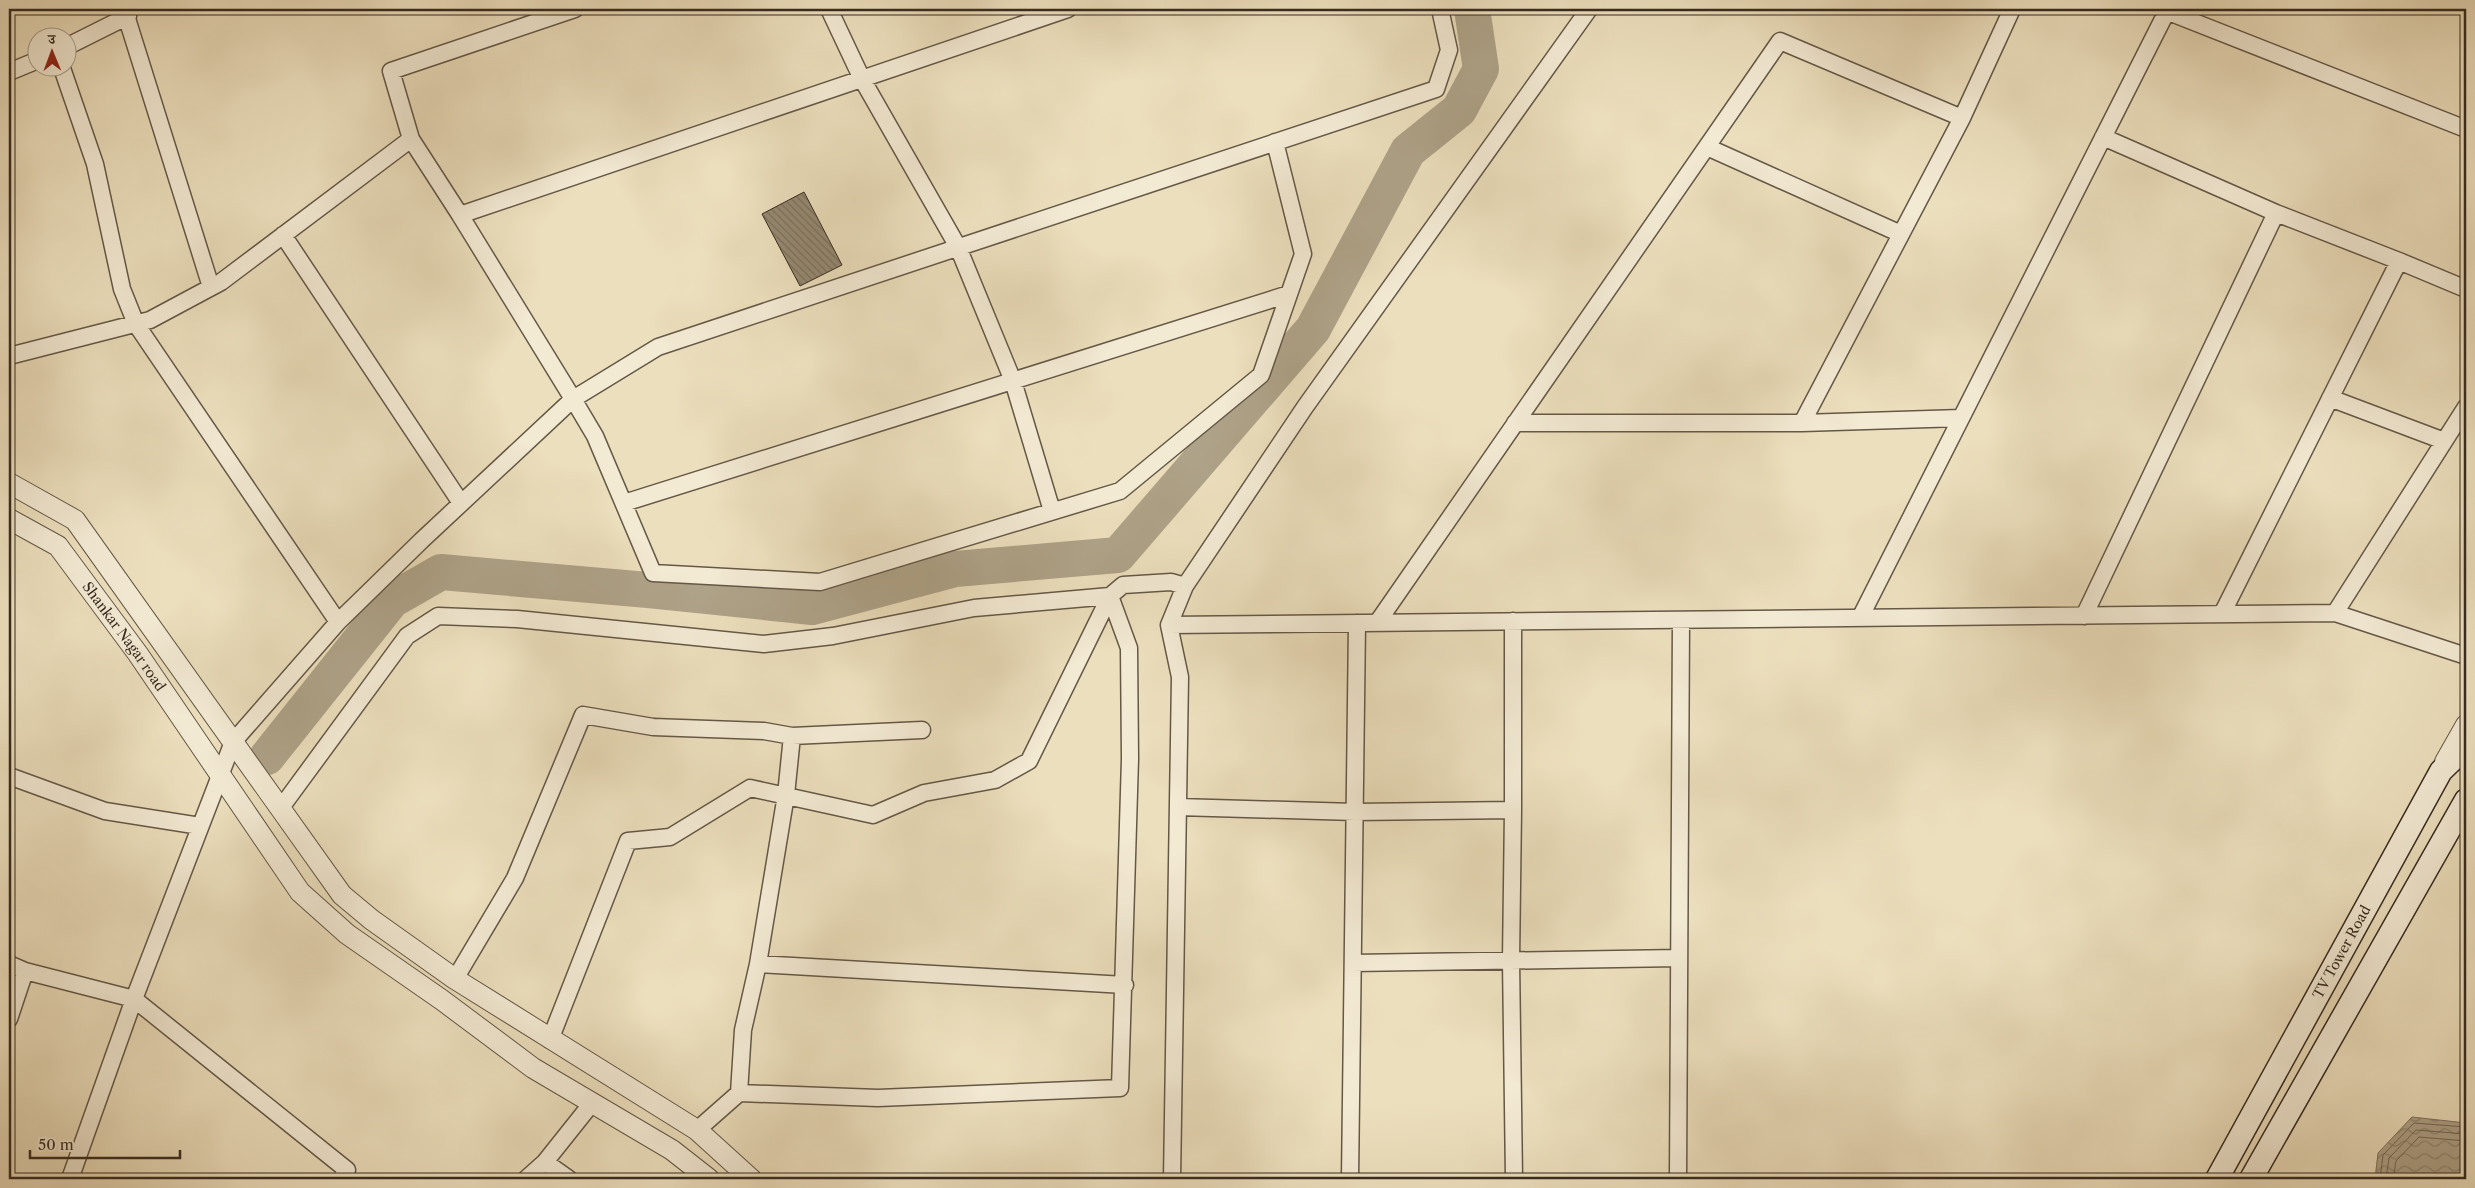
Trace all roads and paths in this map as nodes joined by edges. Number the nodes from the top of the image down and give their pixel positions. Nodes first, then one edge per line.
1 (575, 9) edge
2 (829, 9) edge
3 (1068, 9) edge
4 (1440, 9) edge
5 (1589, 9) edge
6 (2012, 9) edge
7 (2164, 10) edge
8 (126, 12) edge
9 (78, 40) edge
10 (28, 64) edge
11 (9, 72) edge
12 (65, 78) edge
13 (862, 79) junction
14 (1962, 118) junction
15 (2466, 129) edge
16 (2103, 137) junction
17 (411, 139) junction
18 (1275, 142) junction
19 (1707, 147) junction
20 (2276, 213) junction
21 (460, 215) junction
22 (1901, 234) junction
23 (283, 235) junction
24 (958, 247) junction
25 (2399, 261) junction
26 (212, 287) junction
27 (2466, 288) edge
28 (1289, 294) junction
29 (136, 324) junction
30 (9, 356) edge
31 (1013, 381) junction
32 (2330, 398) junction
33 (573, 399) junction
34 (2466, 407) edge
35 (1961, 418) junction
36 (1516, 422) junction
37 (1802, 423) junction
38 (2444, 441) junction
39 (9, 483) edge
40 (460, 503) junction
41 (624, 504) junction
42 (1052, 511) junction
43 (9, 519) edge
44 (1185, 586) junction
45 (1110, 596) junction
46 (2336, 613) junction
47 (2222, 614) junction
48 (2084, 616) junction
49 (1860, 618) junction
50 (1681, 620) junction
51 (1513, 621) junction
52 (338, 622) junction
53 (1357, 623) junction
54 (1377, 623) junction
55 (1169, 625) junction
56 (2466, 656) edge
57 (2466, 725) edge
58 (922, 730) dead end
59 (792, 736) junction
60 (233, 742) junction
61 (2466, 747) edge
62 (2441, 771) junction
63 (219, 774) junction
64 (9, 776) edge
65 (786, 796) junction
66 (2466, 800) edge
67 (1178, 807) junction
68 (280, 809) junction
69 (1514, 810) junction
70 (1355, 812) junction
71 (200, 826) junction
72 (1679, 958) junction
73 (1510, 960) junction
74 (1353, 962) junction
75 (9, 964) edge
76 (758, 964) junction
77 (25, 971) junction
78 (456, 979) junction
79 (1125, 986) junction
80 (134, 999) junction
81 (9, 1019) edge
82 (550, 1040) junction
83 (739, 1093) junction
84 (592, 1103) junction
85 (697, 1130) junction
86 (545, 1162) junction
87 (348, 1176) edge
88 (70, 1179) edge
89 (526, 1179) edge
90 (569, 1179) edge
91 (709, 1179) edge
92 (751, 1179) edge
93 (1172, 1179) edge
94 (1350, 1179) edge
95 (1514, 1179) edge
96 (1678, 1179) edge
97 (2217, 1179) edge
98 (2251, 1179) edge

1 - 17 street
2 - 13 street
3 - 13 street
4 - 18 street
5 - 44 street
6 - 14 street
7 - 15 street
7 - 16 street
8 - 9 street
8 - 26 street
10 - 11 street
12 - 29 street
13 - 21 street
13 - 24 street
14 - 19 street
14 - 22 street
16 - 20 street
16 - 35 street
17 - 21 street
17 - 23 street
18 - 24 street
18 - 28 street
19 - 22 street
19 - 36 street
20 - 25 street
20 - 48 street
21 - 33 street
22 - 37 street
23 - 26 street
23 - 40 street
24 - 31 street
24 - 33 street
25 - 27 street
25 - 32 street
26 - 29 street
28 - 31 street
28 - 42 street
29 - 30 street
29 - 52 street
31 - 41 street
31 - 42 street
32 - 38 street
32 - 47 street
33 - 40 street
33 - 41 street
34 - 38 street
35 - 37 street
35 - 49 street
36 - 37 street
36 - 54 street
38 - 46 street
39 - 60 street
40 - 52 street
41 - 42 street
43 - 63 street, Shankar Nagar road
44 - 45 street
44 - 55 street
45 - 65 street
45 - 68 street
45 - 79 street
46 - 47 street
46 - 56 street
47 - 48 street
48 - 49 street
49 - 50 street
50 - 51 street
50 - 72 street
51 - 54 street
51 - 69 street
52 - 60 street
53 - 54 street
53 - 55 street
53 - 70 street
55 - 67 street
57 - 62 street, TV Tower Road
58 - 59 street
59 - 65 street
59 - 78 street
60 - 63 street
60 - 68 street
61 - 62 main road
62 - 97 main road, TV Tower Road
63 - 71 street
63 - 84 street, Shankar Nagar road
64 - 71 street
65 - 76 street
65 - 82 street
66 - 98 main road
67 - 70 street
67 - 93 street
68 - 78 street
69 - 70 street
69 - 73 street
70 - 74 street
71 - 80 street
72 - 73 street
72 - 96 street
73 - 74 street
73 - 95 street
74 - 94 street
75 - 77 street
76 - 79 street
76 - 83 street
77 - 80 street
77 - 81 street
78 - 82 street
79 - 83 street
80 - 87 street
80 - 88 street
82 - 85 street
83 - 85 street
84 - 86 street
84 - 91 street, Shankar Nagar road
85 - 92 street
86 - 89 street
86 - 90 street

